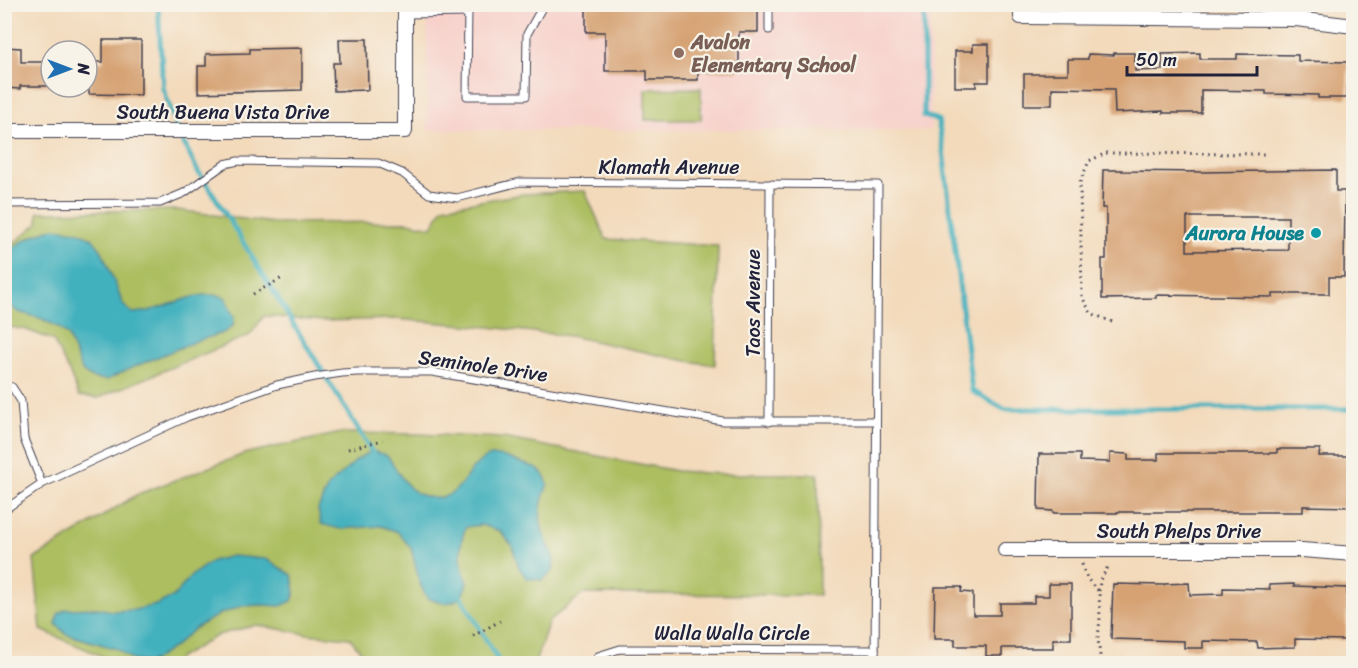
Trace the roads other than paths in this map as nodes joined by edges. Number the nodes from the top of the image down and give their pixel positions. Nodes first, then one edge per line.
1 (468, 4) edge
2 (544, 4) edge
3 (769, 4) edge
4 (405, 9) edge
5 (1021, 11) edge
6 (468, 13) junction
7 (1353, 26) edge
8 (769, 30) dead end
9 (4, 131) edge
10 (770, 184) junction
11 (4, 204) edge
12 (4, 385) edge
13 (876, 421) junction
14 (769, 422) junction
15 (42, 484) junction
16 (4, 510) edge
17 (1005, 550) dead end
18 (1353, 554) edge
19 (875, 650) junction
20 (595, 663) edge
21 (875, 663) edge

1 - 6 lane
2 - 6 lane
3 - 8 lane
4 - 6 lane
4 - 9 street, South Buena Vista Drive
5 - 7 street
10 - 11 lane, Klamath Avenue
10 - 13 lane, Klamath Avenue
10 - 14 lane, Taos Avenue
12 - 15 lane
13 - 14 lane, Seminole Drive
13 - 19 lane, Klamath Avenue
14 - 15 lane, Seminole Drive
15 - 16 lane, Seminole Drive
17 - 18 street, South Phelps Drive
19 - 20 lane, Walla Walla Circle
19 - 21 lane, Klamath Avenue

